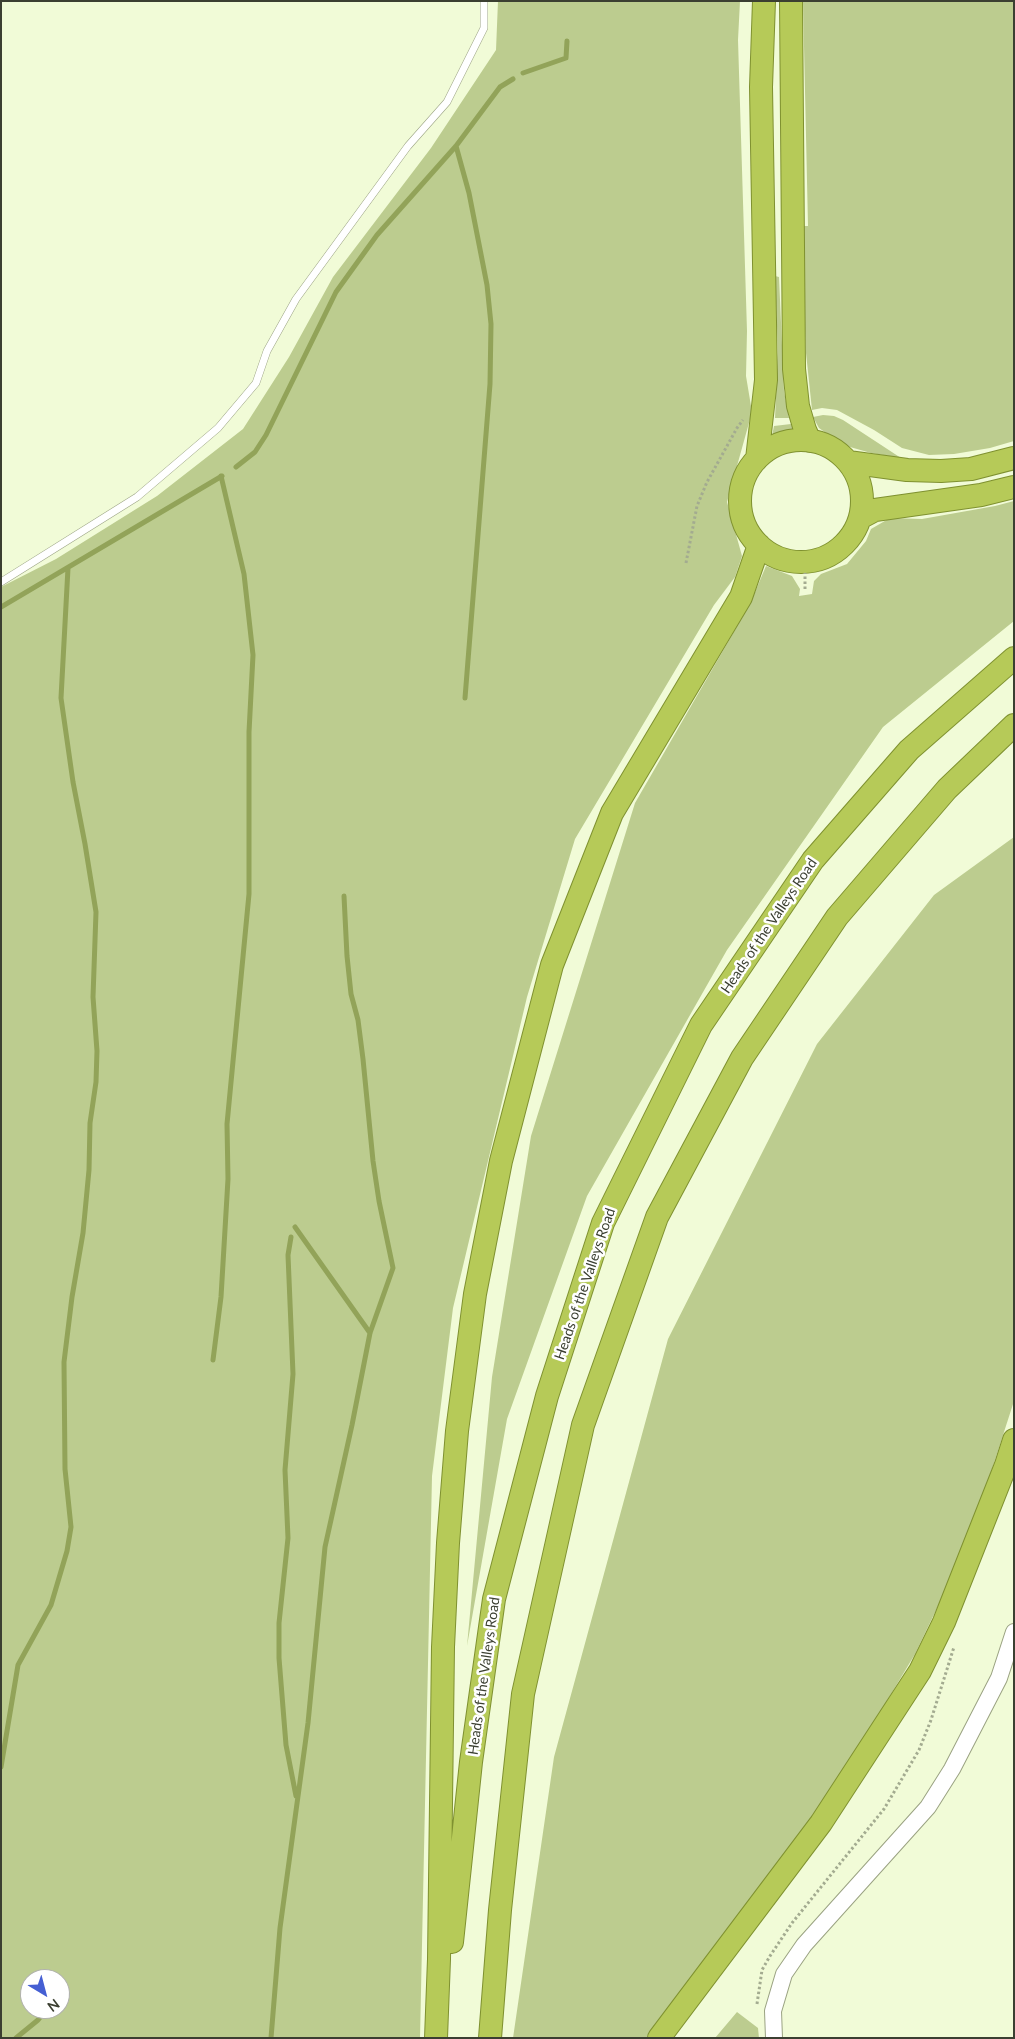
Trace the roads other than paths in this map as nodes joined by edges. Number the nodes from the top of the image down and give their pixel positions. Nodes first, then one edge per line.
1 (484, 1) edge
2 (764, 1) edge
3 (791, 1) edge
4 (810, 440) junction
5 (1014, 458) edge
6 (757, 459) junction
7 (848, 462) junction
8 (1014, 488) edge
9 (860, 518) junction
10 (759, 545) junction
11 (1, 582) edge
12 (1014, 658) edge
13 (1014, 725) edge
14 (1014, 1440) edge
15 (1014, 1632) edge
16 (436, 2038) edge
17 (442, 2038) edge
18 (490, 2038) edge
19 (659, 2038) edge
20 (774, 2038) edge

1 - 11 lane
2 - 6 highway
3 - 4 highway
4 - 6 highway
4 - 7 highway
5 - 7 highway
6 - 10 highway
7 - 9 highway
8 - 9 highway
9 - 10 highway
10 - 16 highway
12 - 17 highway, Heads of the Valleys Road
13 - 18 highway
14 - 19 highway
15 - 20 street

